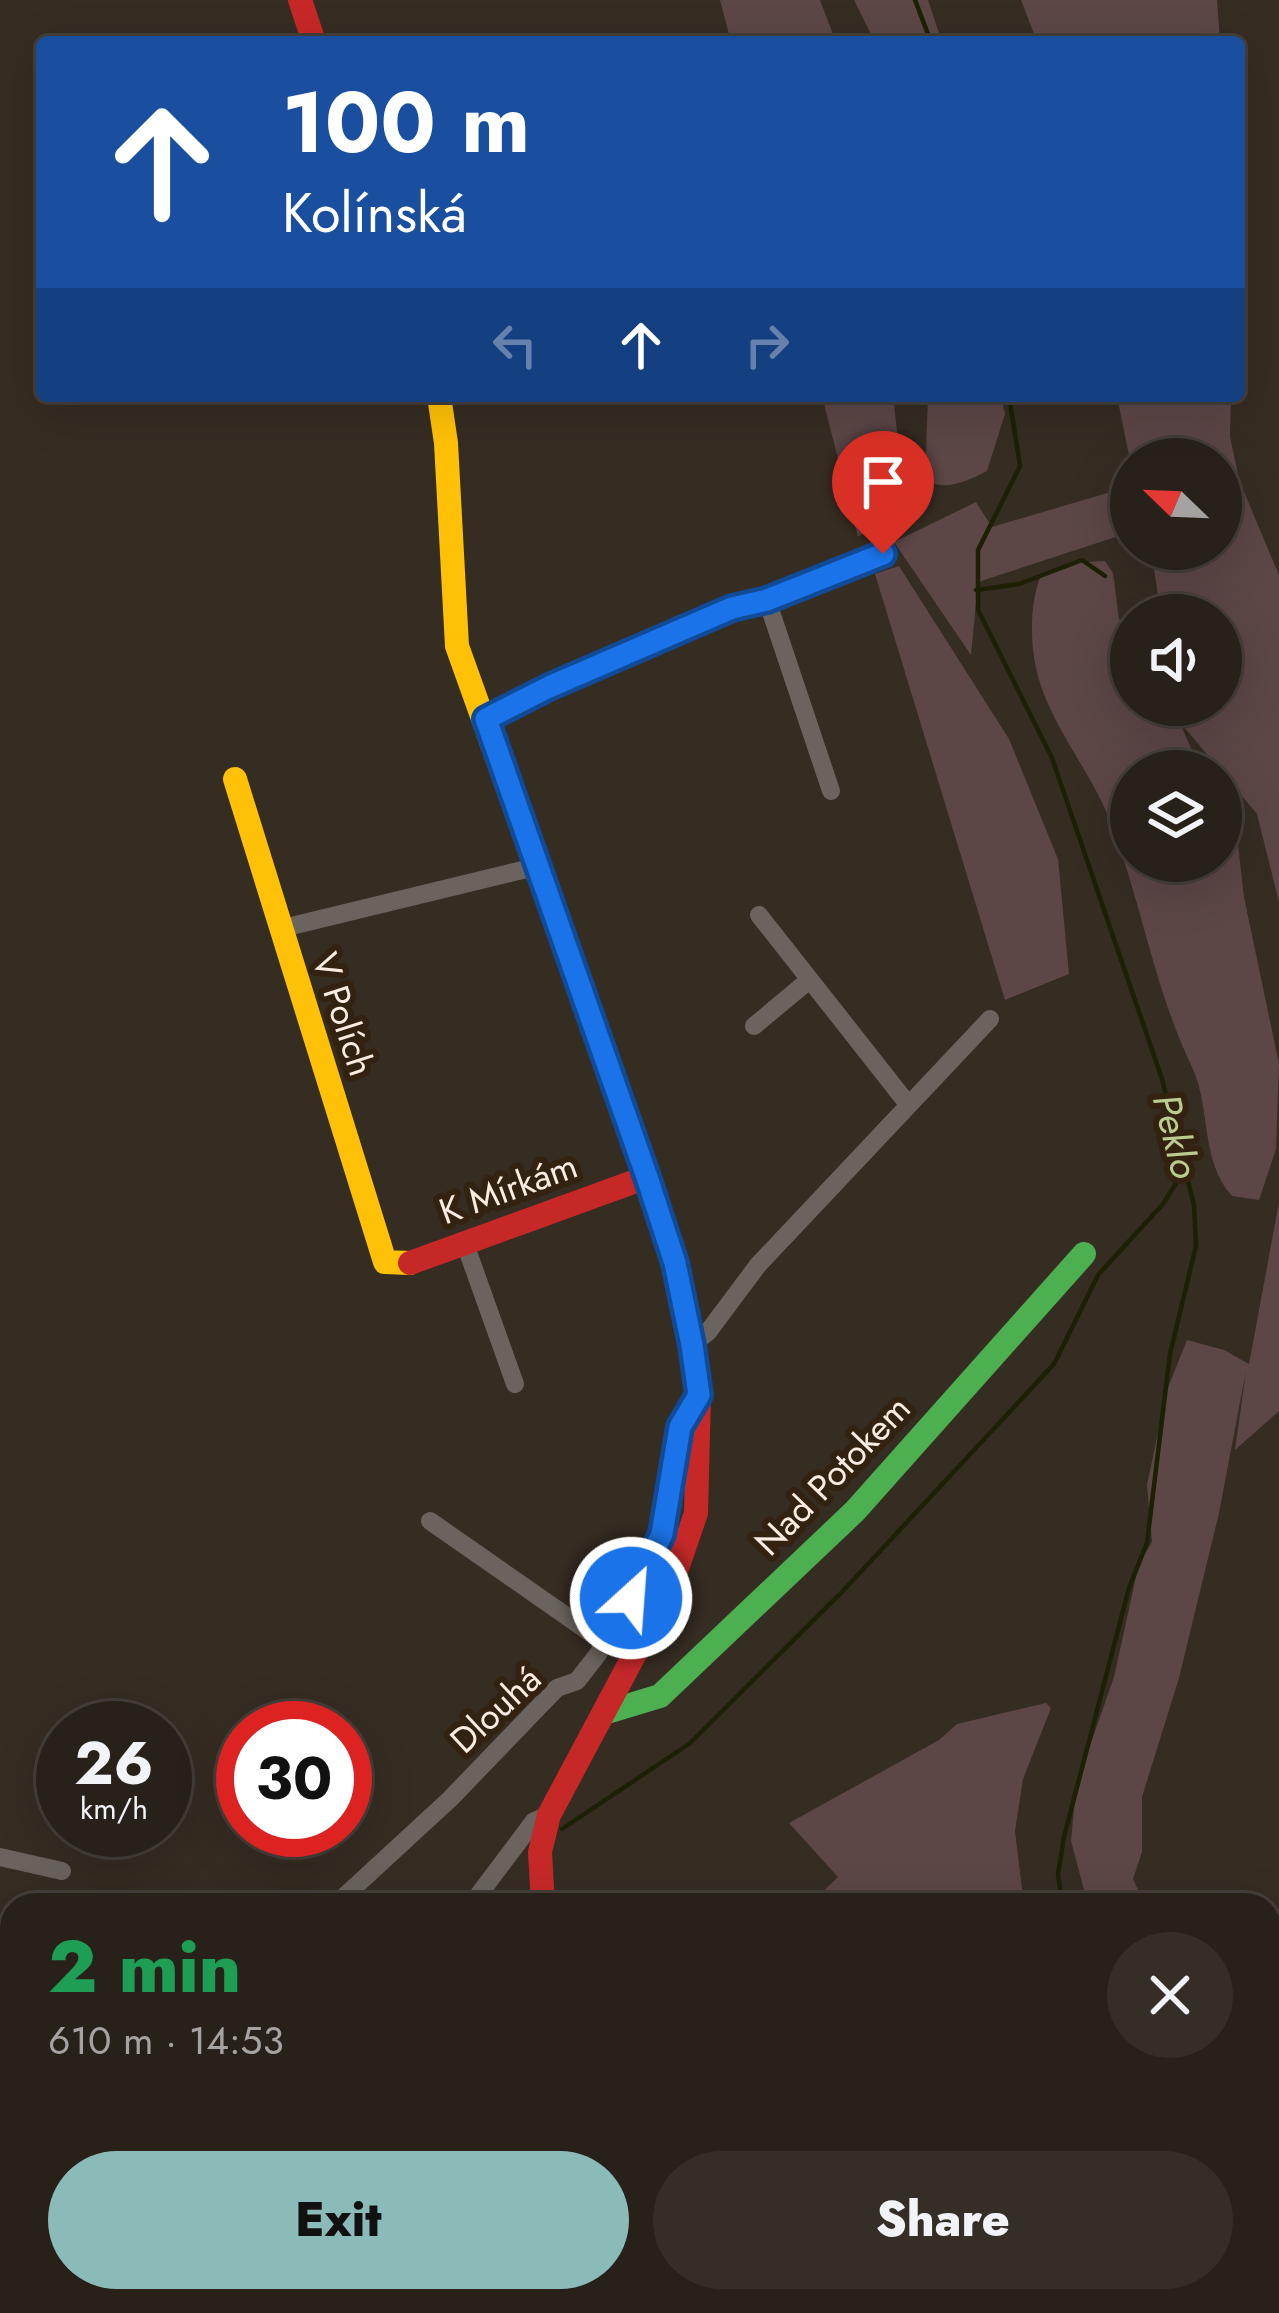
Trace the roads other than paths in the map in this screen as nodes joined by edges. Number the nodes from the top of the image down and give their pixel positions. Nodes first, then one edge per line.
1 (300, 0) edge
2 (312, 36) edge
3 (440, 402) edge
4 (883, 554) dead end
5 (767, 600) junction
6 (486, 719) junction
7 (235, 779) dead end
8 (831, 791) dead end
9 (535, 867) junction
10 (758, 915) dead end
11 (279, 929) junction
12 (808, 980) junction
13 (990, 1019) dead end
14 (754, 1026) dead end
15 (907, 1103) junction
16 (647, 1177) junction
17 (464, 1241) junction
18 (1084, 1254) dead end
19 (392, 1266) joint
20 (692, 1345) junction
21 (515, 1384) dead end
22 (699, 1395) junction
23 (430, 1521) dead end
24 (605, 1643) junction
25 (607, 1712) junction
26 (549, 1815) junction
27 (0, 1857) edge
28 (62, 1870) dead end
29 (347, 1893) edge
30 (480, 1893) edge
31 (542, 1893) edge

1 - 2 street
3 - 6 street
4 - 5 street
5 - 6 street
5 - 8 street
6 - 9 street
7 - 11 street, V Polích
9 - 11 street
9 - 16 street
10 - 12 street
11 - 19 street, V Polích
12 - 14 street
12 - 15 street
13 - 15 street
15 - 20 street
16 - 17 street, K Mírkám
16 - 20 street
17 - 19 street, K Mírkám
17 - 21 street
18 - 25 street, Nad Potokem
20 - 22 street
22 - 24 street, Dlouhá
22 - 25 street
23 - 24 street
24 - 29 street, Dlouhá
25 - 26 street
26 - 30 street
26 - 31 street
27 - 28 street

